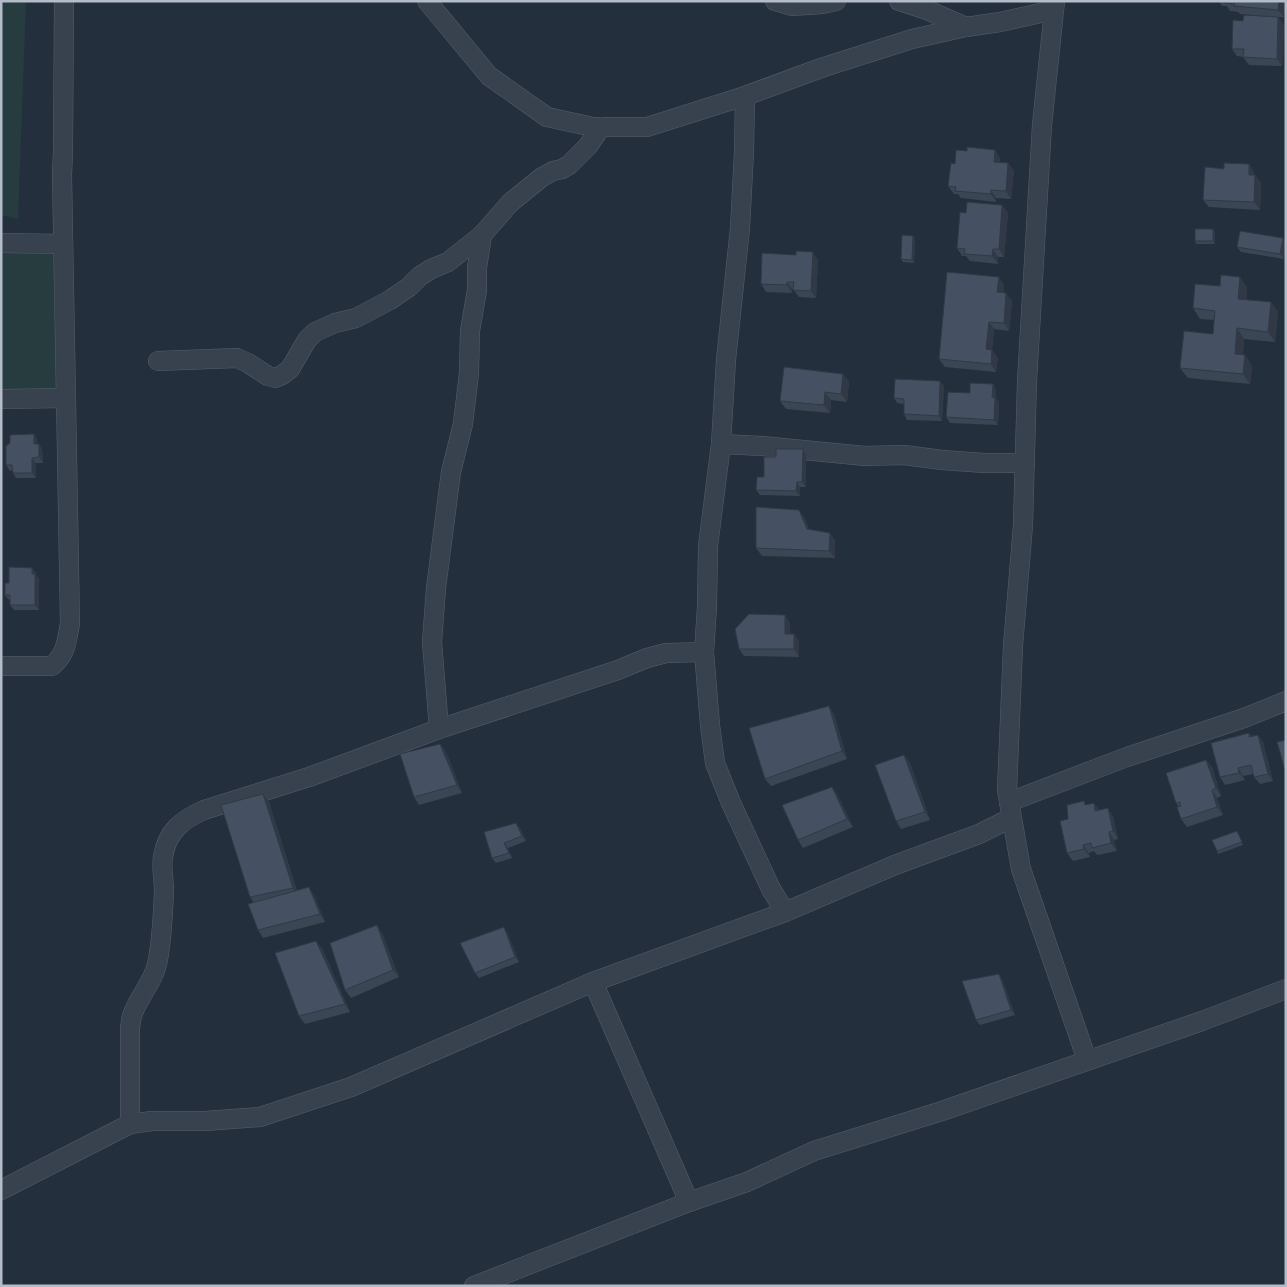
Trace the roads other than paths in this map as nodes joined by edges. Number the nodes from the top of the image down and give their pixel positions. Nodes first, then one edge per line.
1 (64, 1) edge
2 (428, 1) edge
3 (775, 1) edge
4 (836, 1) edge
5 (899, 1) edge
6 (1055, 5) edge
7 (966, 27) junction
8 (745, 96) junction
9 (601, 127) junction
10 (482, 235) junction
11 (1, 243) edge
12 (63, 244) junction
13 (158, 361) dead end
14 (66, 398) junction
15 (1, 399) edge
16 (721, 444) junction
17 (1025, 463) junction
18 (704, 652) junction
19 (1, 666) edge
20 (1286, 701) edge
21 (439, 729) junction
22 (1010, 810) junction
23 (785, 912) junction
24 (593, 982) junction
25 (1286, 989) edge
26 (1087, 1060) junction
27 (130, 1124) junction
28 (1, 1190) edge
29 (688, 1202) junction
30 (474, 1286) edge

1 - 12 street
2 - 9 street
3 - 4 street
5 - 7 street
6 - 7 street
6 - 17 street
7 - 8 street
8 - 9 street
8 - 16 street
9 - 10 street
10 - 13 street
10 - 21 street
11 - 12 street
12 - 14 street
14 - 15 street
14 - 19 street
16 - 17 street
16 - 18 street
17 - 22 street
18 - 21 street
18 - 23 street
20 - 22 street
21 - 27 street
22 - 23 street
22 - 26 street
23 - 24 street
24 - 27 street
24 - 29 street
25 - 26 street
26 - 29 street
27 - 28 street
29 - 30 street

